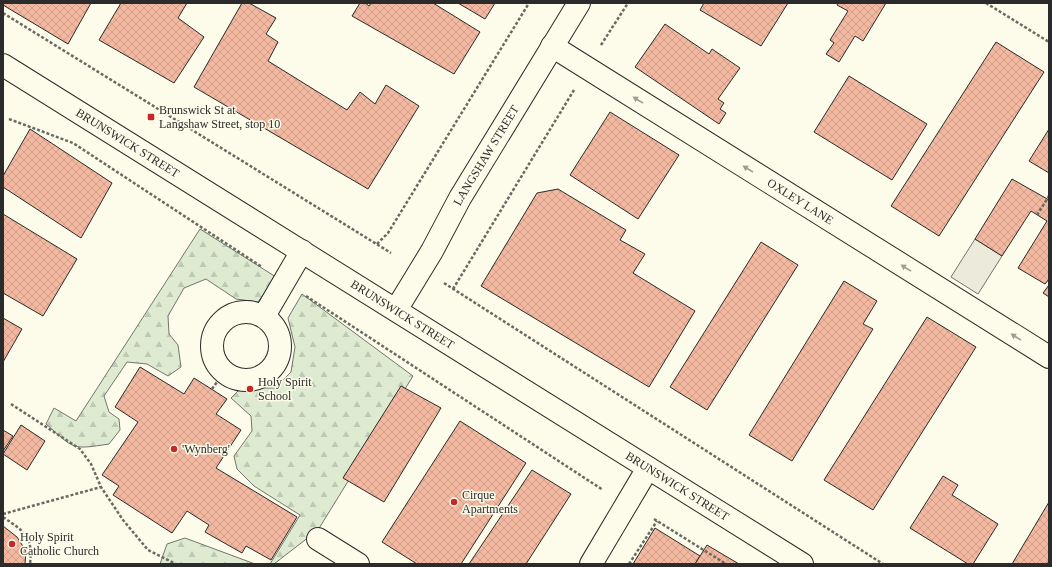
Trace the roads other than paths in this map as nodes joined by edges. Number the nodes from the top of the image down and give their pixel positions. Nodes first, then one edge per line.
1 (579, 3) edge
2 (552, 46) junction
3 (3, 65) edge
4 (302, 251) junction
5 (396, 310) junction
6 (264, 316) junction
7 (1049, 357) edge
8 (648, 468) junction
9 (318, 539) dead end
10 (358, 564) edge
11 (591, 564) edge
12 (802, 564) edge

1 - 2 main road, LANGSHAW STREET
2 - 5 main road, LANGSHAW STREET
7 -> 2 main road, OXLEY LANE
3 - 4 main road, BRUNSWICK STREET
4 - 5 main road, BRUNSWICK STREET
4 - 6 main road
5 - 8 main road, BRUNSWICK STREET
6 - 6 main road
8 - 11 main road
8 - 12 main road, BRUNSWICK STREET
9 - 10 main road

